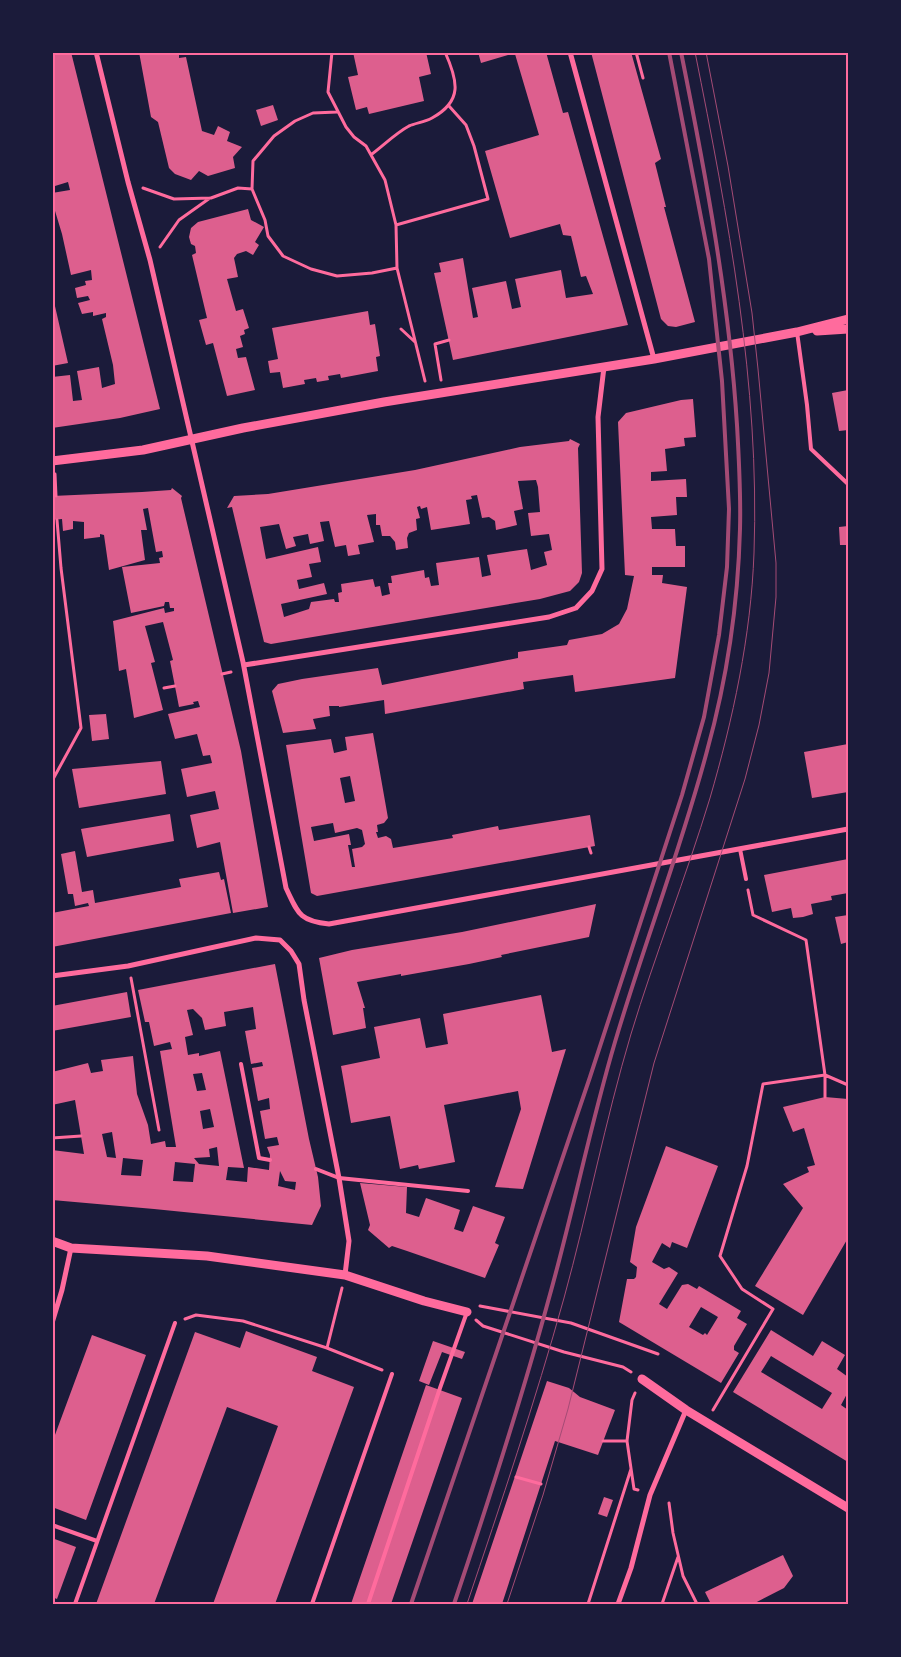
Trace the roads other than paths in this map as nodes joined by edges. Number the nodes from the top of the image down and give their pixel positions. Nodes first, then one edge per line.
1 (96, 52) edge
2 (570, 52) edge
3 (848, 319) edge
4 (848, 329) edge
5 (797, 332) junction
6 (654, 359) junction
7 (604, 367) junction
8 (192, 439) junction
9 (53, 461) edge
10 (848, 484) edge
11 (244, 665) junction
12 (848, 829) edge
13 (740, 849) junction
14 (746, 879) road end
15 (52, 976) edge
16 (241, 1064) dead end
17 (270, 1160) dead end
18 (316, 1168) dead end
19 (339, 1178) junction
20 (468, 1191) dead end
21 (52, 1240) edge
22 (71, 1248) junction
23 (345, 1275) junction
24 (467, 1312) joint
25 (52, 1323) edge
26 (175, 1323) road end
27 (392, 1374) road end
28 (642, 1379) road end
29 (686, 1410) junction
30 (848, 1508) edge
31 (52, 1525) edge
32 (97, 1541) junction
33 (74, 1604) edge
34 (312, 1604) edge
35 (368, 1604) edge
36 (618, 1604) edge

1 - 8 street
2 - 6 street
3 - 5 street
4 - 5 street
5 - 6 street
5 - 10 lane
6 - 7 street
7 - 8 street
7 - 11 street
8 - 9 street
8 - 11 street
11 - 13 street
12 - 13 street
13 - 14 lane
15 - 19 street
16 - 17 lane
18 - 19 lane
19 - 20 lane
19 - 23 street
21 - 22 street
22 - 23 street
22 - 25 street
23 - 24 street
24 - 35 lane
26 - 32 lane
27 - 34 lane
28 - 29 street
29 - 30 street
29 - 36 street
31 - 32 lane
32 - 33 lane

